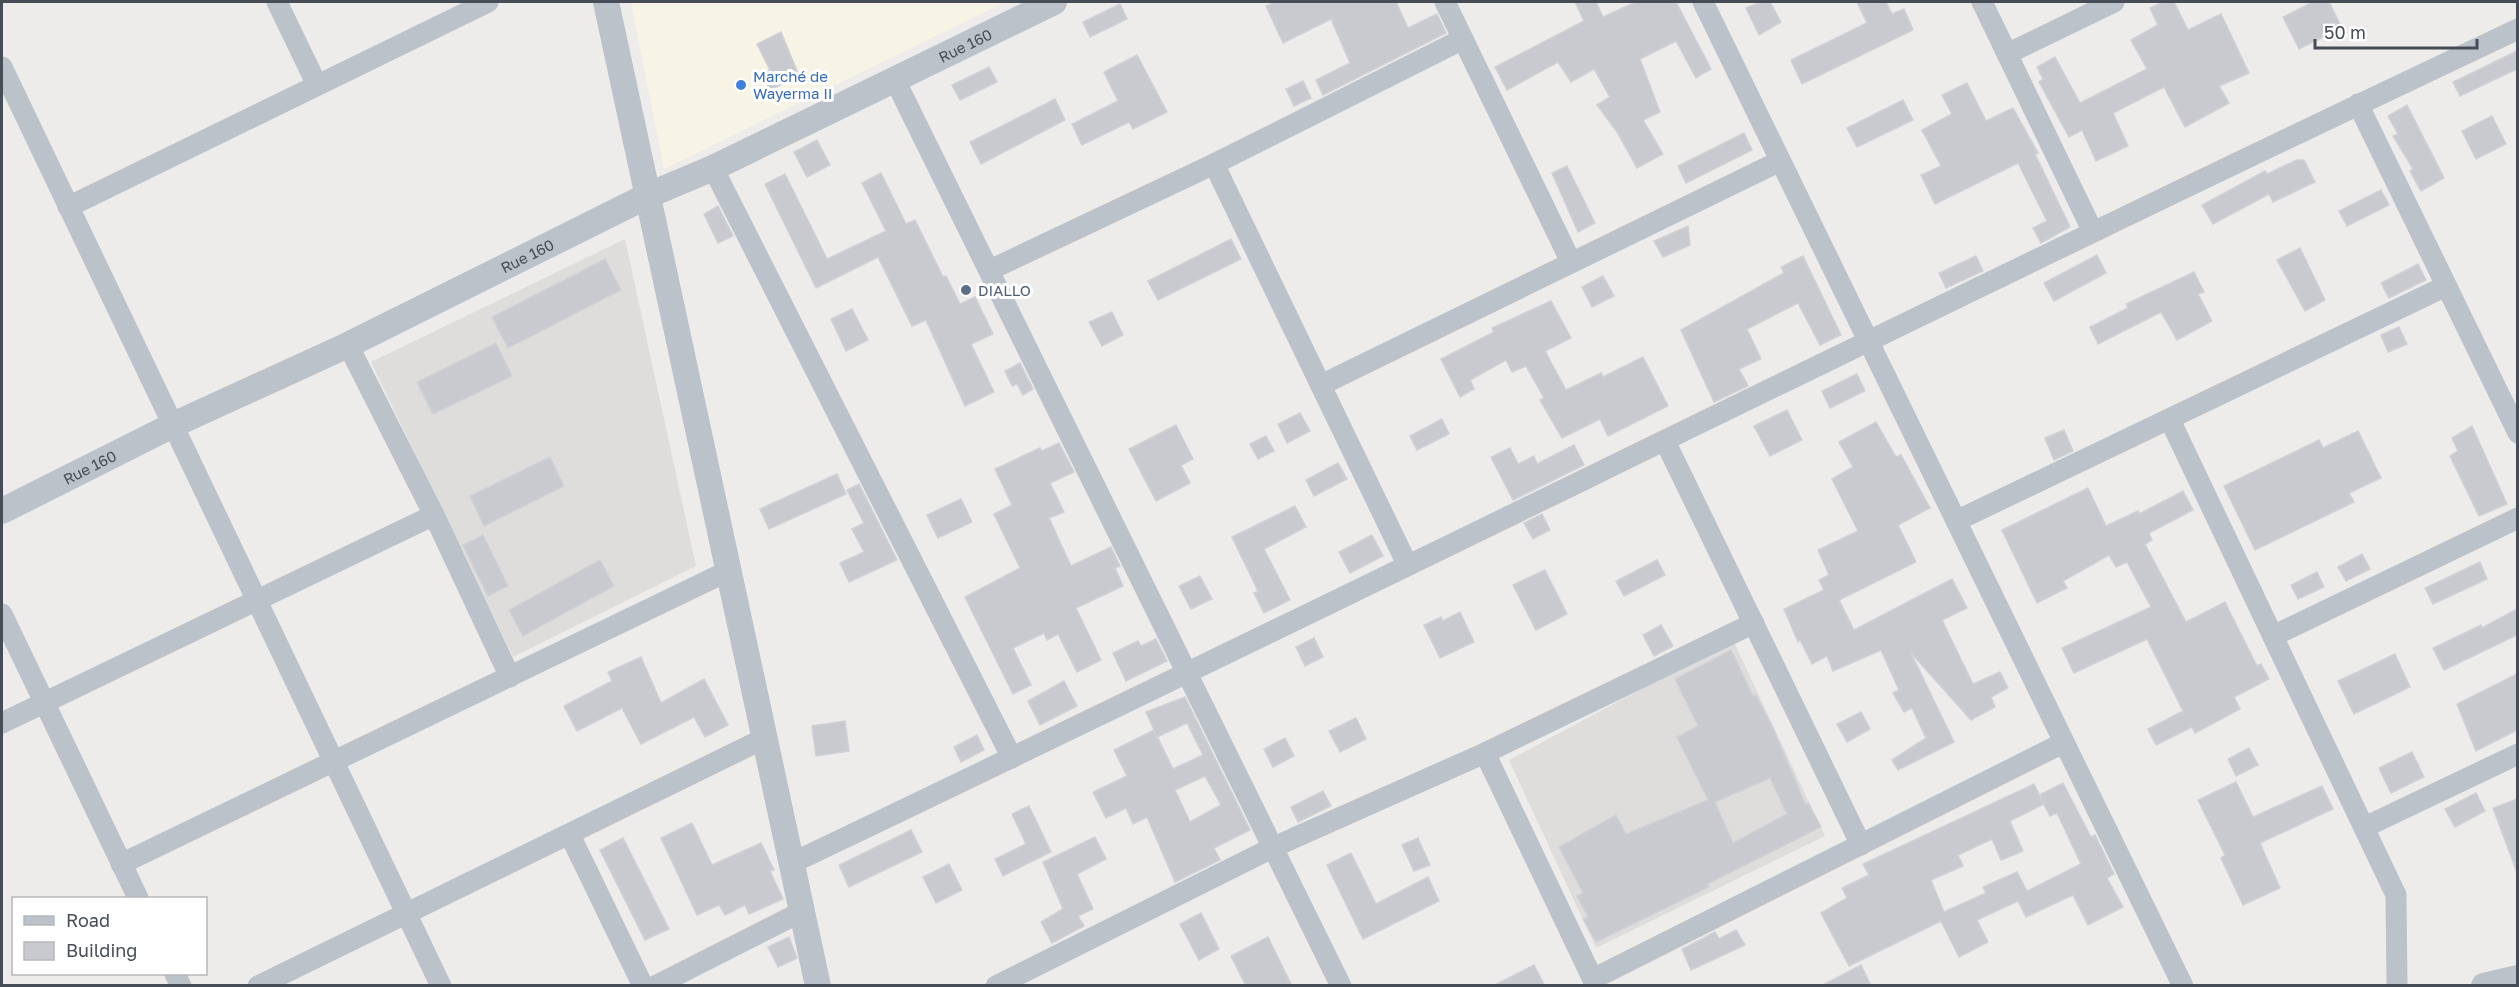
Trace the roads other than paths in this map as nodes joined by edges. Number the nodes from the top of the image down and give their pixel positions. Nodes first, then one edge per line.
1 (277, 2) edge
2 (488, 2) edge
3 (606, 2) edge
4 (1054, 2) edge
5 (1445, 2) edge
6 (1703, 2) edge
7 (1982, 2) edge
8 (2114, 2) edge
9 (2517, 28) edge
10 (1463, 39) junction
11 (2007, 54) junction
12 (2, 67) edge
13 (895, 80) junction
14 (316, 85) junction
15 (2358, 104) junction
16 (1780, 161) junction
17 (1214, 164) junction
18 (713, 168) junction
19 (649, 195) junction
20 (68, 207) junction
21 (2093, 232) junction
22 (1571, 262) junction
23 (990, 270) junction
24 (2446, 286) junction
25 (1868, 339) junction
26 (348, 345) junction
27 (1321, 385) junction
28 (2170, 420) junction
29 (173, 425) junction
30 (2517, 433) edge
31 (1665, 441) junction
32 (2, 511) edge
33 (434, 515) junction
34 (2517, 518) edge
35 (1956, 521) junction
36 (1407, 564) junction
37 (728, 571) junction
38 (255, 600) junction
39 (2, 614) edge
40 (1754, 623) junction
41 (2273, 636) junction
42 (1185, 672) junction
43 (510, 677) junction
44 (44, 702) junction
45 (2, 723) edge
46 (763, 739) junction
47 (2063, 743) junction
48 (1485, 753) junction
49 (2517, 754) edge
50 (1012, 758) junction
51 (334, 762) junction
52 (2365, 827) junction
53 (570, 835) junction
54 (1861, 845) junction
55 (1274, 847) junction
56 (792, 862) junction
57 (121, 864) junction
58 (138, 897) edge
59 (803, 911) junction
60 (406, 914) junction
61 (2517, 978) edge
62 (1595, 982) edge
63 (258, 986) edge
64 (441, 986) edge
65 (643, 986) edge
66 (655, 986) edge
67 (818, 986) edge
68 (996, 986) edge
69 (1341, 986) edge
70 (2183, 986) edge
71 (2397, 986) edge
72 (2484, 986) edge

1 - 14 street
2 - 14 street
3 - 19 street
4 - 13 street, Rue 160
5 - 10 street
6 - 16 street
7 - 11 street
8 - 11 street
9 - 15 street
10 - 17 street
10 - 22 street
11 - 21 street
12 - 20 street
13 - 18 street, Rue 160
13 - 23 street
14 - 20 street
15 - 21 street
15 - 24 street
16 - 22 street
16 - 25 street
17 - 23 street
17 - 27 street
18 - 19 street, Rue 160
18 - 50 street
19 - 26 street, Rue 160
19 - 37 street
20 - 29 street
21 - 25 street
22 - 27 street
23 - 42 street
24 - 28 street
24 - 30 street
25 - 31 street
25 - 35 street
26 - 29 street, Rue 160
26 - 33 street
27 - 36 street
28 - 35 street
28 - 41 street
29 - 32 street, Rue 160
29 - 38 street
31 - 36 street
31 - 40 street
33 - 38 street
33 - 43 street
34 - 41 street
35 - 47 street
36 - 42 street
37 - 43 street
37 - 46 street
38 - 44 street
38 - 51 street
39 - 44 street
40 - 48 street
40 - 54 street
41 - 52 street
42 - 50 street
42 - 55 street
43 - 51 street
44 - 45 street
44 - 57 street
46 - 53 street
46 - 56 street
47 - 54 street
47 - 70 street
48 - 55 street
48 - 62 street
49 - 52 street
50 - 56 street
51 - 57 street
51 - 60 street
52 - 71 street
53 - 60 street
53 - 65 street
54 - 62 street
55 - 68 street
55 - 69 street
56 - 59 street
57 - 58 street
59 - 66 street
59 - 67 street
60 - 63 street
60 - 64 street
61 - 72 street

